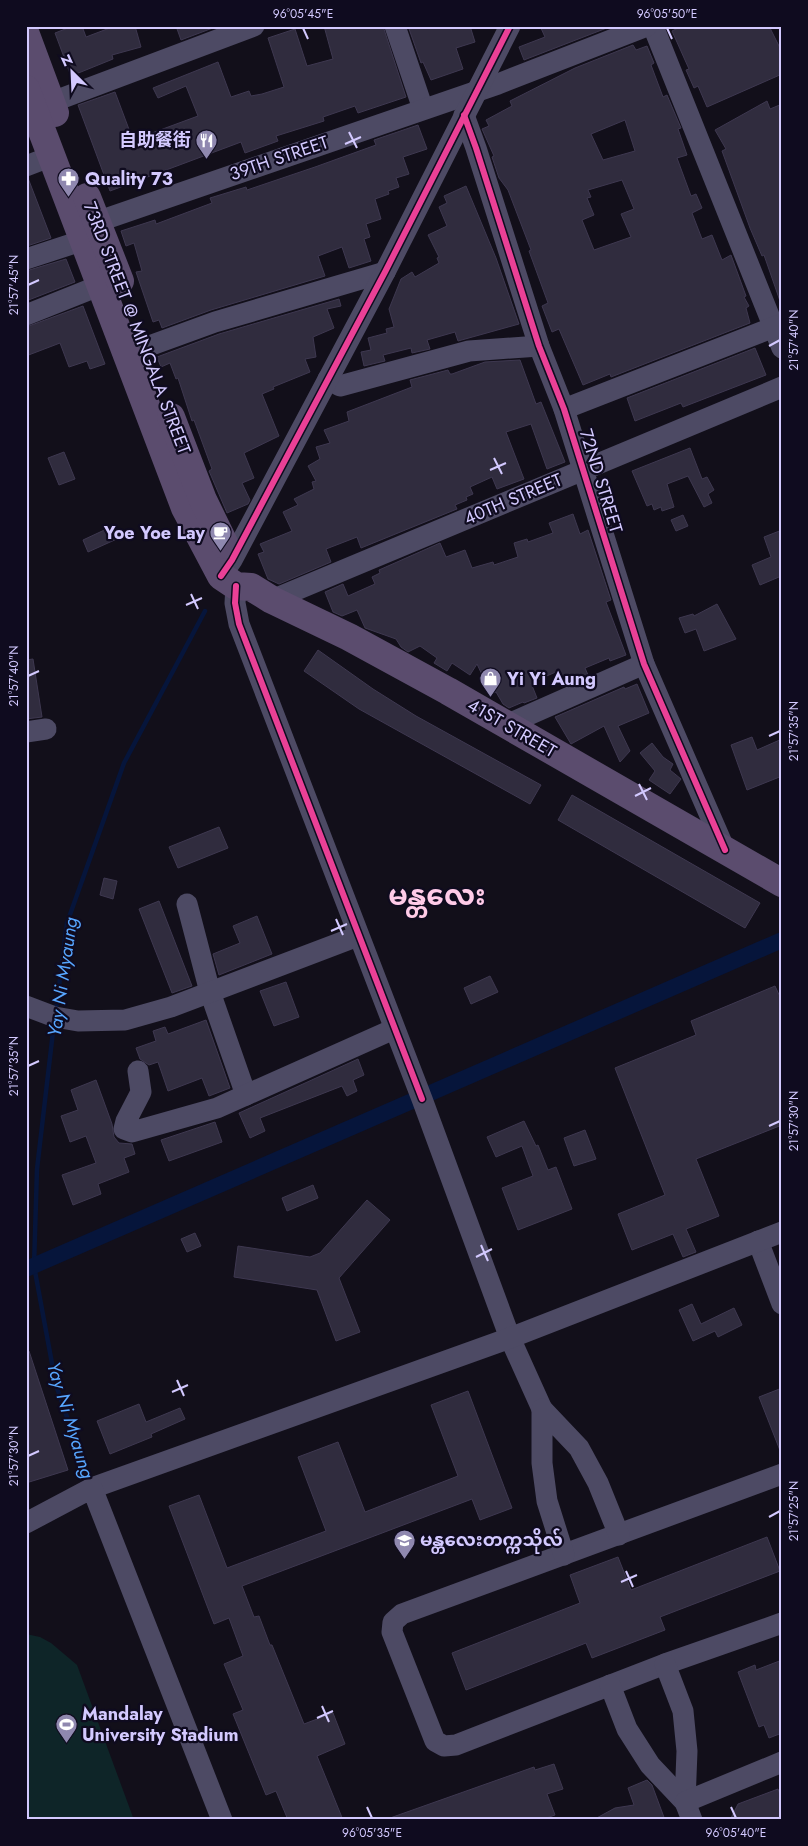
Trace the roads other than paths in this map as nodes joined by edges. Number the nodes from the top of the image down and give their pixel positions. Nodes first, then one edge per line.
1 (254, 26) edge
2 (395, 26) edge
3 (510, 26) edge
4 (647, 26) edge
5 (654, 26) edge
6 (26, 35) edge
7 (476, 91) junction
8 (37, 100) edge
9 (423, 109) junction
10 (464, 115) junction
11 (52, 156) junction
12 (26, 166) edge
13 (87, 230) junction
14 (26, 259) edge
15 (385, 272) junction
16 (101, 285) junction
17 (26, 315) edge
18 (778, 326) edge
19 (539, 346) junction
20 (782, 348) edge
21 (136, 351) junction
22 (328, 380) junction
23 (782, 387) edge
24 (564, 410) junction
25 (581, 470) junction
26 (242, 582) junction
27 (644, 664) junction
28 (506, 725) junction
29 (725, 850) junction
30 (782, 883) edge
31 (187, 904) dead end
32 (358, 936) junction
33 (210, 992) junction
34 (26, 1006) edge
35 (394, 1029) junction
36 (138, 1071) dead end
37 (246, 1094) junction
38 (782, 1232) edge
39 (758, 1241) junction
40 (782, 1304) edge
41 (510, 1338) junction
42 (542, 1409) junction
43 (782, 1474) edge
44 (92, 1488) junction
45 (26, 1523) edge
46 (619, 1534) junction
47 (564, 1555) junction
48 (782, 1624) edge
49 (665, 1664) junction
50 (610, 1685) junction
51 (782, 1762) edge
52 (689, 1811) edge
53 (222, 1820) edge

1 - 8 street
2 - 9 street
3 - 7 street
4 - 7 street, 39TH STREET
5 - 18 street
6 - 8 main road, 73RD STREET @ MINGALA STREET
7 - 9 street, 39TH STREET
7 - 10 street
8 - 11 main road, 73RD STREET @ MINGALA STREET
8 - 13 main road, 73RD STREET @ MINGALA STREET
9 - 13 street, 39TH STREET
10 - 15 street
10 - 19 street, 72ND STREET
11 - 12 street
11 - 13 main road, 73RD STREET @ MINGALA STREET
13 - 14 street, 39TH STREET
13 - 16 main road, 73RD STREET @ MINGALA STREET
13 - 21 main road, 73RD STREET @ MINGALA STREET
15 - 21 street
15 - 22 street
16 - 17 street
16 - 21 main road, 73RD STREET @ MINGALA STREET
18 - 20 street
18 - 24 street
19 - 22 street
19 - 24 street, 72ND STREET
21 - 26 main road, 73RD STREET @ MINGALA STREET
22 - 26 street
23 - 25 street, 40TH STREET
24 - 25 street, 72ND STREET
25 - 26 street, 40TH STREET
25 - 27 street, 72ND STREET
26 - 28 main road, 41ST STREET
26 - 32 street
27 - 28 street
27 - 29 street, 72ND STREET
28 - 29 main road, 41ST STREET
29 - 30 main road, 41ST STREET
31 - 33 street
32 - 33 street
32 - 35 street
33 - 34 street
33 - 37 street
35 - 37 street
35 - 41 street
36 - 37 street
38 - 39 street
39 - 40 street
39 - 41 street
41 - 42 street
41 - 44 street
42 - 46 street
42 - 47 street
43 - 46 street
44 - 45 street
44 - 53 street
46 - 47 street
47 - 50 street
48 - 49 street
49 - 50 street
49 - 52 street
50 - 52 street
51 - 52 street

